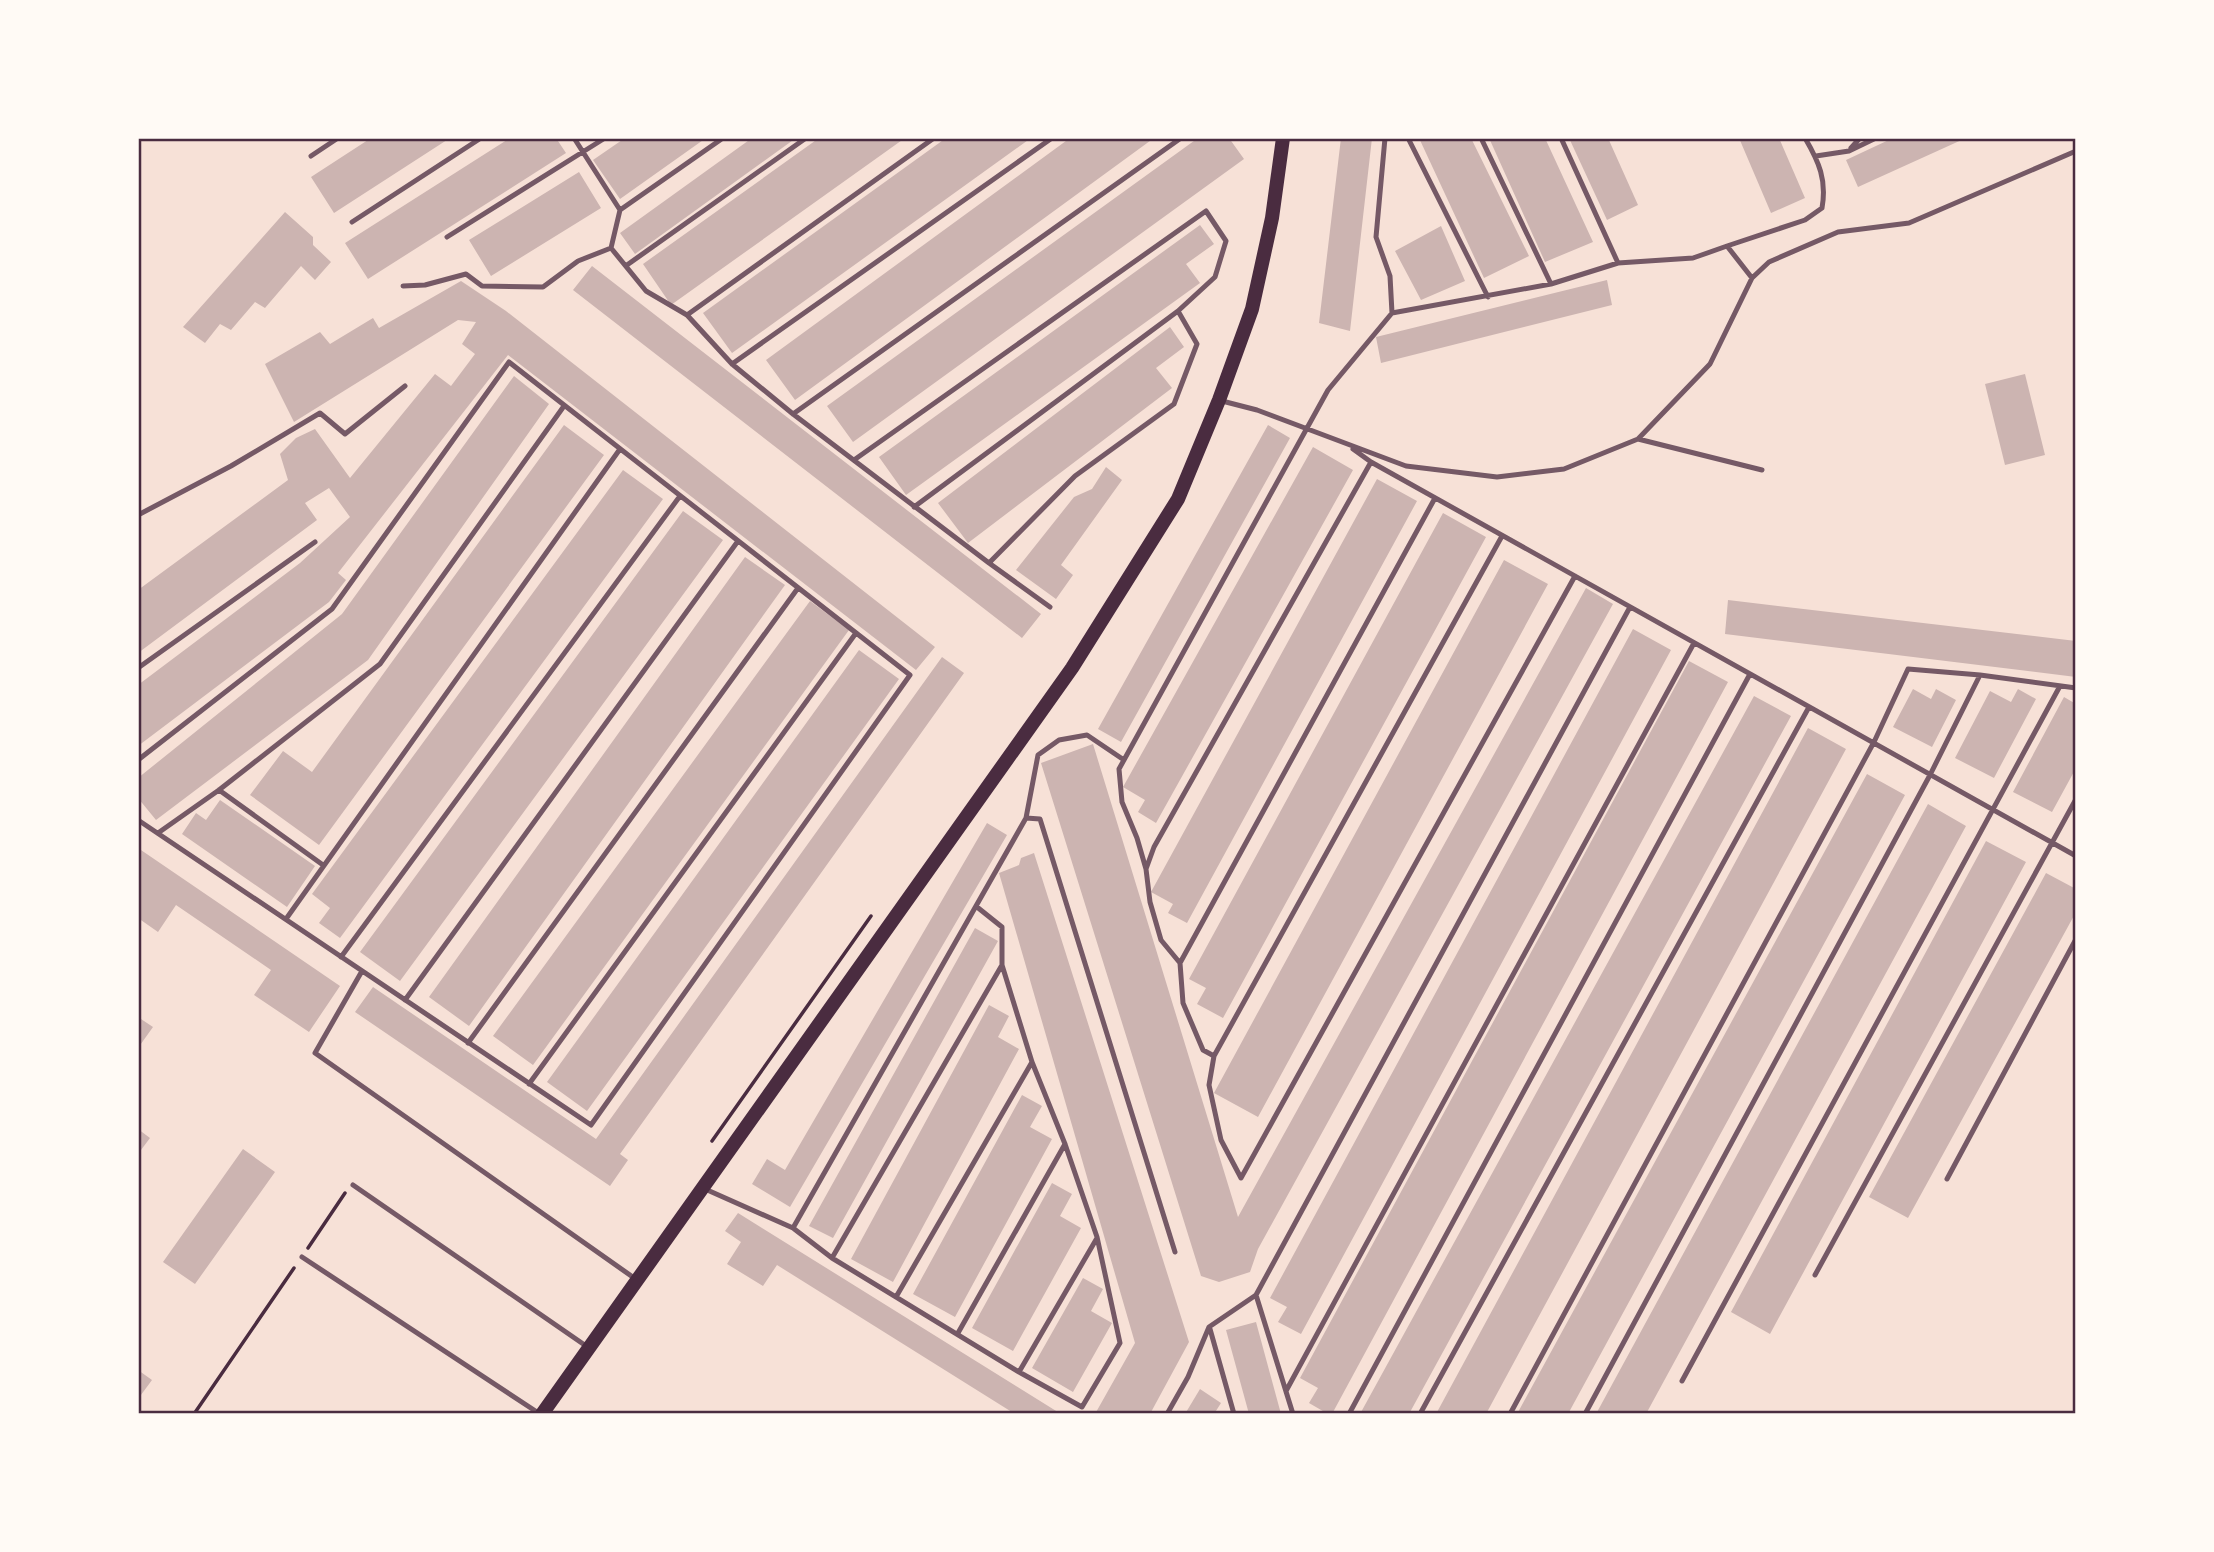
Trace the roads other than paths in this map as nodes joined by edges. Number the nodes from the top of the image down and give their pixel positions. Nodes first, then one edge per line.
1 (338, 138) edge
2 (481, 138) edge
3 (574, 138) edge
4 (605, 138) edge
5 (723, 138) edge
6 (806, 138) edge
7 (934, 138) edge
8 (1052, 138) edge
9 (1181, 138) edge
10 (1283, 138) edge
11 (1385, 138) edge
12 (1408, 138) edge
13 (1481, 138) edge
14 (1561, 138) edge
15 (1805, 138) edge
16 (1860, 138) edge
17 (1876, 138) edge
18 (1849, 150) junction
19 (2076, 151) edge
20 (583, 154) junction
21 (311, 156) dead end
22 (1816, 156) junction
23 (620, 210) junction
24 (352, 222) dead end
25 (447, 237) dead end
26 (1727, 246) junction
27 (611, 248) junction
28 (1618, 263) junction
29 (627, 265) junction
30 (1752, 278) junction
31 (1551, 284) junction
32 (403, 286) dead end
33 (1488, 297) junction
34 (1178, 311) junction
35 (1392, 313) junction
36 (687, 315) junction
37 (732, 364) junction
38 (405, 386) dead end
39 (1219, 400) junction
40 (564, 405) junction
41 (793, 414) junction
42 (1306, 429) junction
43 (1638, 439) junction
44 (1348, 445) junction
45 (620, 449) junction
46 (854, 460) junction
47 (1371, 462) junction
48 (1762, 470) dead end
49 (680, 496) junction
50 (1435, 498) junction
51 (914, 507) junction
52 (138, 515) edge
53 (1502, 536) junction
54 (738, 541) junction
55 (315, 542) dead end
56 (989, 564) junction
57 (1574, 576) junction
58 (798, 588) junction
59 (1050, 607) dead end
60 (1630, 607) junction
61 (856, 633) junction
62 (1694, 643) junction
63 (138, 668) edge
64 (1750, 674) junction
65 (1980, 675) junction
66 (2060, 686) junction
67 (2076, 688) edge
68 (1810, 707) junction
69 (1874, 742) junction
70 (138, 760) edge
71 (1124, 760) junction
72 (1930, 775) junction
73 (219, 790) junction
74 (2076, 799) edge
75 (1993, 809) junction
76 (1026, 818) junction
77 (138, 820) edge
78 (158, 833) junction
79 (2051, 842) junction
80 (2076, 856) edge
81 (323, 865) junction
82 (1146, 869) junction
83 (977, 906) junction
84 (286, 919) junction
85 (2076, 939) edge
86 (341, 957) junction
87 (1180, 963) junction
88 (1002, 965) junction
89 (362, 971) junction
90 (405, 1000) junction
91 (468, 1043) junction
92 (1214, 1056) junction
93 (1032, 1062) junction
94 (529, 1084) junction
95 (1065, 1144) junction
96 (1947, 1180) dead end
97 (351, 1187) road end
98 (702, 1188) junction
99 (793, 1228) junction
100 (1097, 1237) junction
101 (1175, 1252) dead end
102 (302, 1257) road end
103 (832, 1258) junction
104 (1815, 1275) dead end
105 (637, 1280) junction
106 (1256, 1295) junction
107 (896, 1297) junction
108 (1209, 1328) junction
109 (958, 1333) junction
110 (589, 1348) junction
111 (1019, 1371) junction
112 (1682, 1381) dead end
113 (1286, 1391) junction
114 (541, 1414) edge
115 (1167, 1414) edge
116 (1234, 1414) edge
117 (1293, 1414) edge
118 (1349, 1414) edge
119 (1420, 1414) edge
120 (1510, 1414) edge
121 (1585, 1414) edge

1 - 21 lane
2 - 24 lane
3 - 20 lane
4 - 20 lane
5 - 23 lane
6 - 29 lane
7 - 36 lane
8 - 37 lane
9 - 41 lane
10 - 39 main road
11 - 35 lane
12 - 33 lane
13 - 31 lane
14 - 28 lane
15 - 22 lane
16 - 18 lane
17 - 18 lane
18 - 22 lane
19 - 30 lane
20 - 23 lane
20 - 25 lane
22 - 26 lane
23 - 27 lane
26 - 28 lane
26 - 30 lane
27 - 29 lane
27 - 32 lane
28 - 31 lane
29 - 36 lane
30 - 43 lane
31 - 33 lane
33 - 35 lane
34 - 46 lane
34 - 51 lane
34 - 56 lane
35 - 42 lane
36 - 37 lane
37 - 41 lane
38 - 52 lane
39 - 42 lane
39 - 98 main road
40 - 45 lane
40 - 70 lane
40 - 73 lane
41 - 46 lane
42 - 44 lane
42 - 71 lane
43 - 44 lane
43 - 48 lane
44 - 47 lane
45 - 49 lane
45 - 81 lane
46 - 51 lane
47 - 50 lane
47 - 82 lane
49 - 54 lane
49 - 86 lane
50 - 53 lane
50 - 87 lane
51 - 56 lane
53 - 57 lane
53 - 92 lane
54 - 58 lane
54 - 90 lane
55 - 63 lane
56 - 59 lane
57 - 60 lane
57 - 92 lane
58 - 61 lane
58 - 91 lane
60 - 62 lane
60 - 106 lane
61 - 94 lane
61 - 94 lane
62 - 64 lane
62 - 113 lane
64 - 68 lane
64 - 118 lane
65 - 66 lane
65 - 69 lane
65 - 72 lane
66 - 67 lane
66 - 75 lane
68 - 69 lane
68 - 119 lane
69 - 72 lane
69 - 120 lane
71 - 76 lane
71 - 82 lane
72 - 75 lane
72 - 121 lane
73 - 78 lane
73 - 81 lane
74 - 79 lane
75 - 79 lane
75 - 112 lane
76 - 83 lane
76 - 101 lane
77 - 78 lane
78 - 84 lane
79 - 80 lane
79 - 104 lane
81 - 84 lane
82 - 87 lane
83 - 88 lane
83 - 99 lane
84 - 86 lane
85 - 96 lane
86 - 89 lane
87 - 92 lane
88 - 93 lane
88 - 103 lane
89 - 90 lane
89 - 105 lane
90 - 91 lane
91 - 94 lane
93 - 95 lane
93 - 107 lane
95 - 100 lane
95 - 109 lane
97 - 110 lane
98 - 99 lane
98 - 105 main road
99 - 103 lane
100 - 111 lane
100 - 111 lane
102 - 114 lane
103 - 107 lane
105 - 110 main road
106 - 108 lane
106 - 113 lane
107 - 109 lane
108 - 115 lane
108 - 116 lane
109 - 111 lane
110 - 114 main road
113 - 117 lane

